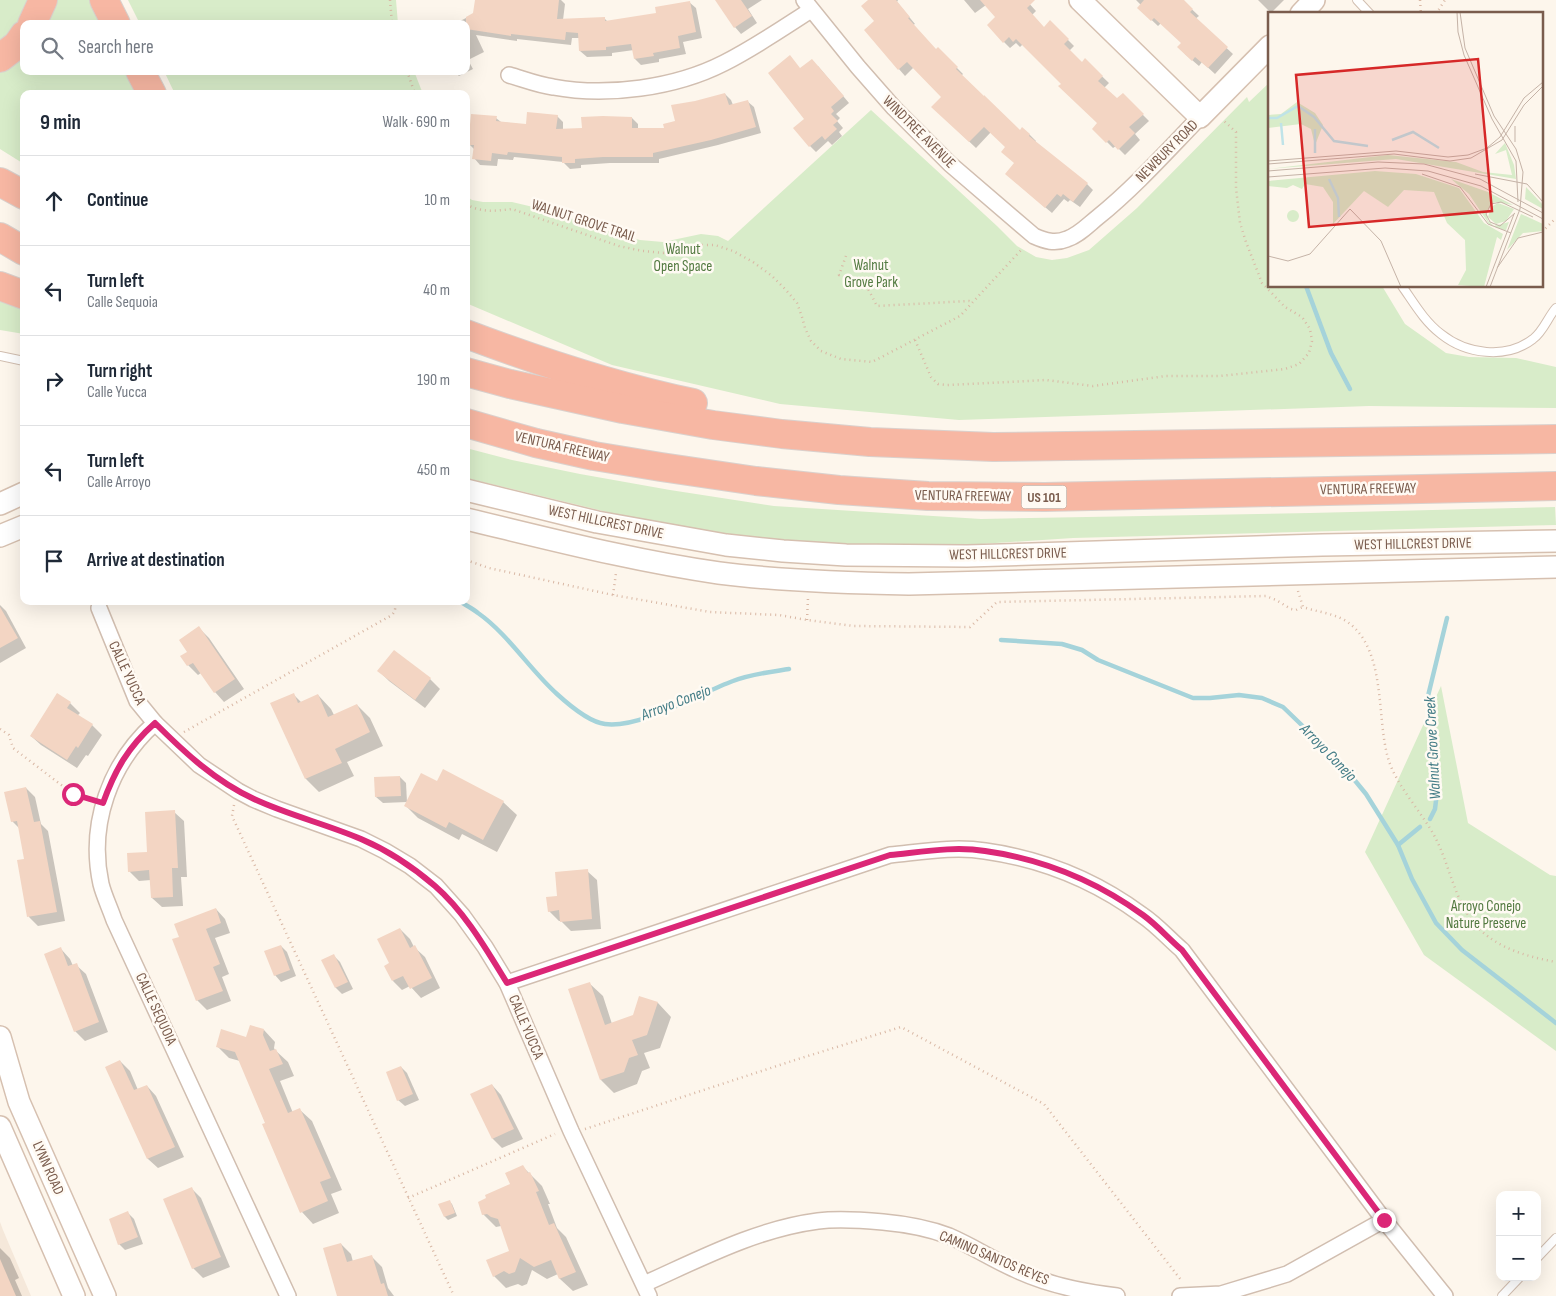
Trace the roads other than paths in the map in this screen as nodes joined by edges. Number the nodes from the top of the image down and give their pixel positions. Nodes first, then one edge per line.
1 (43, 0) edge
2 (104, 0) edge
3 (1080, 0) edge
4 (1314, 0) edge
5 (1357, 0) edge
6 (808, 5) edge
7 (1303, 12) edge
8 (1368, 12) edge
9 (34, 20) edge
10 (114, 20) edge
11 (20, 41) edge
12 (1268, 48) edge
13 (0, 58) edge
14 (142, 75) edge
15 (509, 75) dead end
16 (150, 90) edge
17 (1200, 118) junction
18 (0, 182) edge
19 (20, 193) edge
20 (0, 237) edge
21 (1054, 242) joint
22 (20, 249) edge
23 (0, 286) edge
24 (1403, 288) edge
25 (20, 294) edge
26 (1556, 308) edge
27 (470, 335) edge
28 (0, 356) edge
29 (20, 360) edge
30 (470, 373) edge
31 (470, 424) edge
32 (470, 431) edge
33 (1556, 439) edge
34 (536, 443) junction
35 (993, 447) junction
36 (1556, 486) edge
37 (470, 491) edge
38 (20, 495) edge
39 (0, 504) edge
40 (470, 520) edge
41 (20, 528) edge
42 (0, 536) edge
43 (1556, 541) edge
44 (1556, 567) edge
45 (99, 608) dead end
46 (155, 723) junction
47 (507, 983) junction
48 (0, 1037) edge
49 (0, 1127) edge
50 (1384, 1220) junction
51 (1556, 1238) edge
52 (1541, 1254) edge
53 (1516, 1281) edge
54 (646, 1290) edge
55 (74, 1296) edge
56 (105, 1296) edge
57 (288, 1296) edge
58 (1116, 1296) edge
59 (1185, 1296) edge
60 (1445, 1296) edge
61 (1502, 1296) edge

1 - 9 highway
2 - 10 highway
3 - 17 main road
4 - 7 main road
5 - 8 lane
6 - 15 street
6 - 21 street, WINDTREE AVENUE
11 - 13 highway
12 - 17 main road, NEWBURY ROAD
14 - 16 highway
17 - 21 street, NEWBURY ROAD
18 - 19 highway
20 - 22 highway
23 - 25 highway
24 - 26 lane
27 - 35 highway
28 - 29 lane
30 - 35 highway
31 - 34 highway, VENTURA FREEWAY / US 101
32 - 34 highway
33 - 35 highway
34 - 36 highway, VENTURA FREEWAY / US 101
37 - 43 main road, WEST HILLCREST DRIVE
38 - 39 main road
40 - 44 main road, WEST HILLCREST DRIVE
41 - 42 main road
45 - 46 street, CALLE YUCCA
46 - 47 street, CALLE YUCCA
46 - 57 street, CALLE SEQUOIA
47 - 50 street
47 - 54 street, CALLE YUCCA
48 - 56 main road, LYNN ROAD
49 - 55 main road, LYNN ROAD
50 - 59 street
50 - 60 street
51 - 52 lane
53 - 61 lane
54 - 58 street, CAMINO SANTOS REYES

